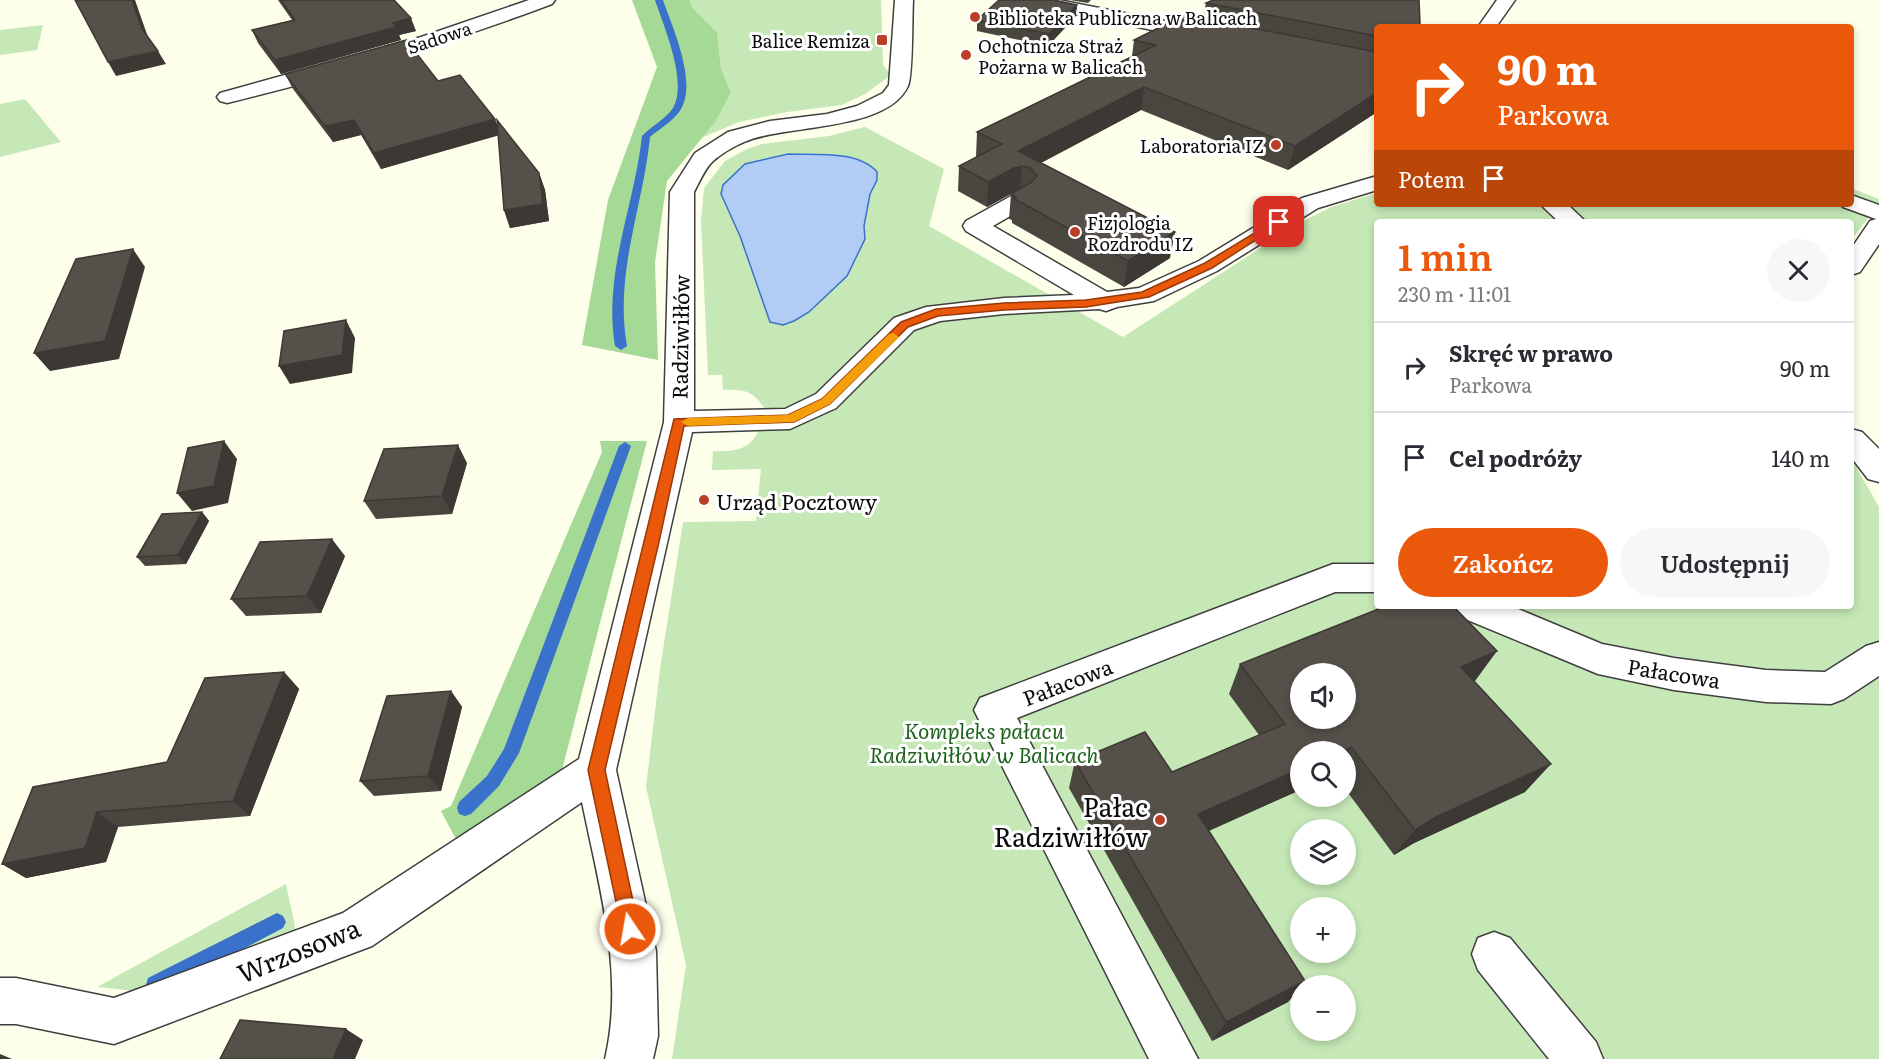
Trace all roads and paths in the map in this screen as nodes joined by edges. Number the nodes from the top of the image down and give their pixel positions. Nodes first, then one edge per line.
1 (546, 0) edge
2 (904, 0) edge
3 (1032, 0) edge
4 (1506, 0) edge
5 (1488, 24) edge
6 (1218, 37) edge
7 (227, 97) dead end
8 (1374, 184) edge
9 (1021, 200) edge
10 (1854, 203) edge
11 (1556, 207) edge
12 (1879, 213) edge
13 (1570, 219) edge
14 (1879, 226) edge
15 (1854, 263) edge
16 (1102, 301) junction
17 (1133, 320) dead end
18 (678, 422) junction
19 (1854, 442) edge
20 (1879, 471) edge
21 (1374, 578) edge
22 (1480, 609) edge
23 (1879, 657) edge
24 (596, 770) junction
25 (1494, 954) dead end
26 (0, 1001) edge
27 (629, 1059) edge
28 (1174, 1059) edge
29 (1579, 1059) edge

1 - 7 street, Sadowa
2 - 18 street, Radziwiłłów
3 - 6 street
4 - 5 street
8 - 16 street
9 - 16 street
10 - 12 street
11 - 13 street
14 - 15 street
16 - 17 street
16 - 18 street
18 - 24 street, Radziwiłłów
19 - 20 street
21 - 28 street, Pałacowa
22 - 23 street, Pałacowa
24 - 26 street, Wrzosowa
24 - 27 street, Radziwiłłów
25 - 29 street

